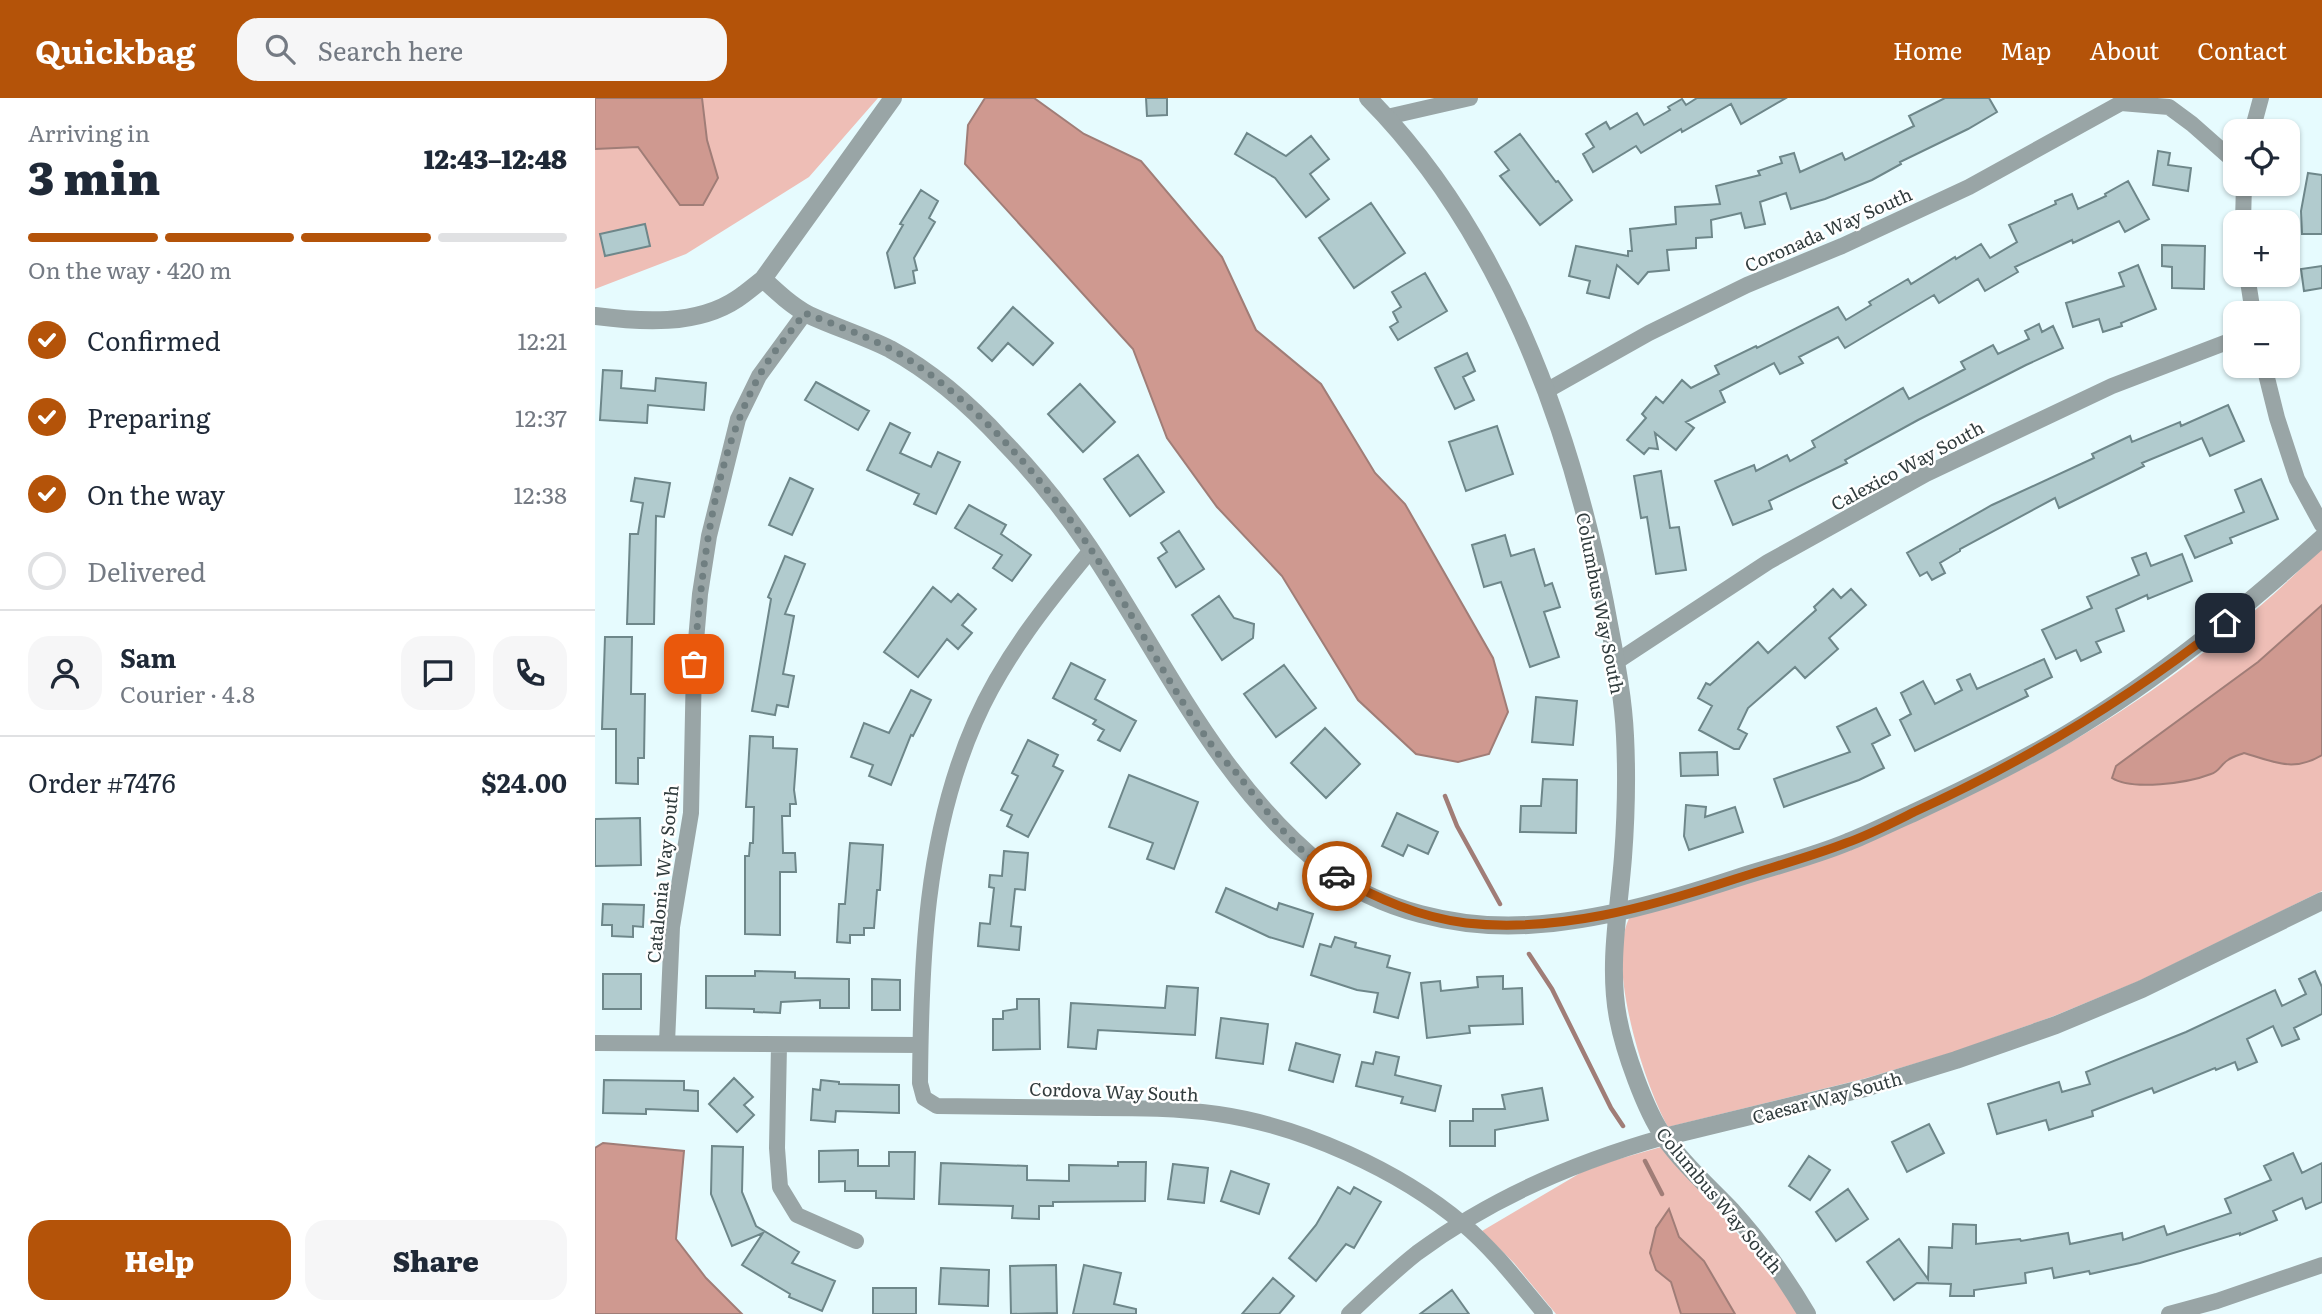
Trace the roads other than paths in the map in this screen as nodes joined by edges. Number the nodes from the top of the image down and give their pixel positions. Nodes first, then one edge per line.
1 (893, 98) edge
2 (1368, 98) edge
3 (1471, 98) edge
4 (2261, 98) edge
5 (2121, 100) edge
6 (1387, 117) junction
7 (2255, 119) edge
8 (2223, 152) edge
9 (763, 279) junction
10 (805, 313) junction
11 (595, 316) edge
12 (2223, 344) edge
13 (2268, 378) edge
14 (1546, 391) junction
15 (2322, 525) edge
16 (2322, 538) edge
17 (1091, 550) junction
18 (1616, 662) junction
19 (2322, 901) edge
20 (1616, 912) junction
21 (595, 1043) edge
22 (667, 1043) junction
23 (779, 1045) junction
24 (920, 1045) junction
25 (1664, 1137) junction
26 (1462, 1224) junction
27 (856, 1241) dead end
28 (2322, 1265) edge
29 (1349, 1314) edge
30 (1545, 1314) edge
31 (1807, 1314) edge
32 (2169, 1314) edge

1 - 9 street
2 - 6 street, Columbus Way South
3 - 6 street
4 - 7 street
5 - 8 street
5 - 14 street, Coronada Way South
6 - 14 street, Columbus Way South
9 - 10 street
9 - 11 street
10 - 17 street
10 - 22 street, Catalonia Way South
12 - 18 street, Calexico Way South
13 - 15 street
14 - 18 street, Columbus Way South
16 - 20 street
17 - 20 street
17 - 24 street, Cordova Way South
18 - 20 street, Columbus Way South
19 - 25 street, Caesar Way South
20 - 25 street, Columbus Way South
21 - 22 street
22 - 23 street
23 - 24 street
23 - 27 street
24 - 26 street, Cordova Way South
25 - 26 street, Caesar Way South
25 - 31 street, Columbus Way South
26 - 29 street, Caesar Way South
26 - 30 street, Cordova Way South
28 - 32 street

